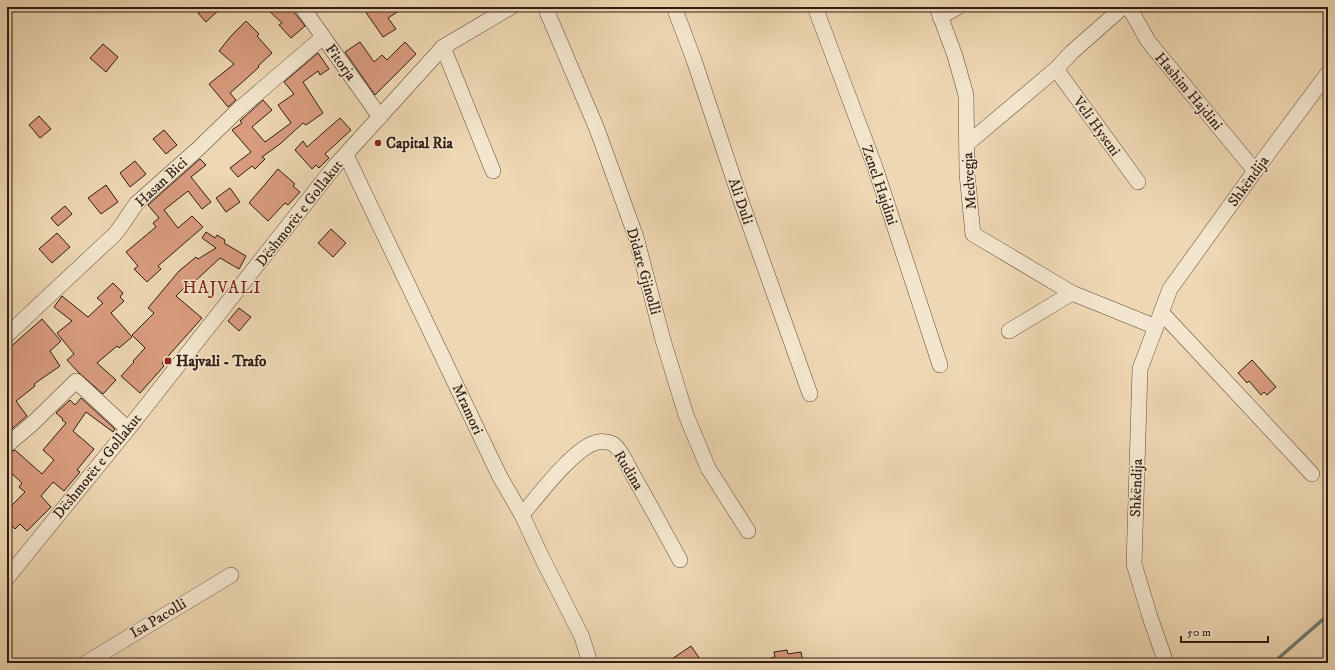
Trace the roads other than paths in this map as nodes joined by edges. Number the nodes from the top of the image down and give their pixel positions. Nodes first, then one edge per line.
1 (302, 7) edge
2 (511, 7) edge
3 (545, 7) edge
4 (674, 7) edge
5 (815, 7) edge
6 (958, 7) edge
7 (1123, 7) edge
8 (1129, 7) edge
9 (938, 12) edge
10 (323, 36) junction
11 (442, 47) junction
12 (1056, 69) junction
13 (1328, 74) edge
14 (380, 117) junction
15 (967, 144) junction
16 (346, 155) junction
17 (493, 171) dead end
18 (1255, 171) junction
19 (1138, 182) dead end
20 (1072, 293) junction
21 (1162, 312) junction
22 (1156, 327) junction
23 (1009, 331) dead end
24 (7, 335) edge
25 (940, 365) dead end
26 (810, 394) dead end
27 (128, 429) junction
28 (7, 445) edge
29 (1312, 474) dead end
30 (522, 515) junction
31 (748, 532) dead end
32 (680, 560) dead end
33 (231, 575) dead end
34 (7, 578) edge
35 (86, 663) edge
36 (590, 663) edge
37 (1166, 663) edge

1 - 10 street, Fitorja
2 - 11 street, Dëshmorët e Gollakut
3 - 31 street, Didare Gjinolli
4 - 26 street, Ali Duli
5 - 25 street, Zenel Hajdini
6 - 9 street, Medvegja
7 - 12 street
8 - 18 street, Hashim Hajdini
9 - 15 street, Medvegja
10 - 14 street, Fitorja
10 - 24 street, Hasan Bici
11 - 14 street, Dëshmorët e Gollakut
11 - 17 street
12 - 15 street
12 - 19 street, Veli Hyseni
13 - 18 street, Shkëndija
14 - 16 street, Dëshmorët e Gollakut
15 - 20 street, Medvegja
16 - 27 street, Dëshmorët e Gollakut
16 - 30 street, Mramori
18 - 21 street, Shkëndija
20 - 22 street, Medvegja
20 - 23 street
21 - 22 street, Shkëndija
21 - 29 street
22 - 37 street, Shkëndija
27 - 28 street
27 - 34 street, Dëshmorët e Gollakut
30 - 32 street, Rudina
30 - 36 street, Mramori
33 - 35 street, Isa Pacolli

